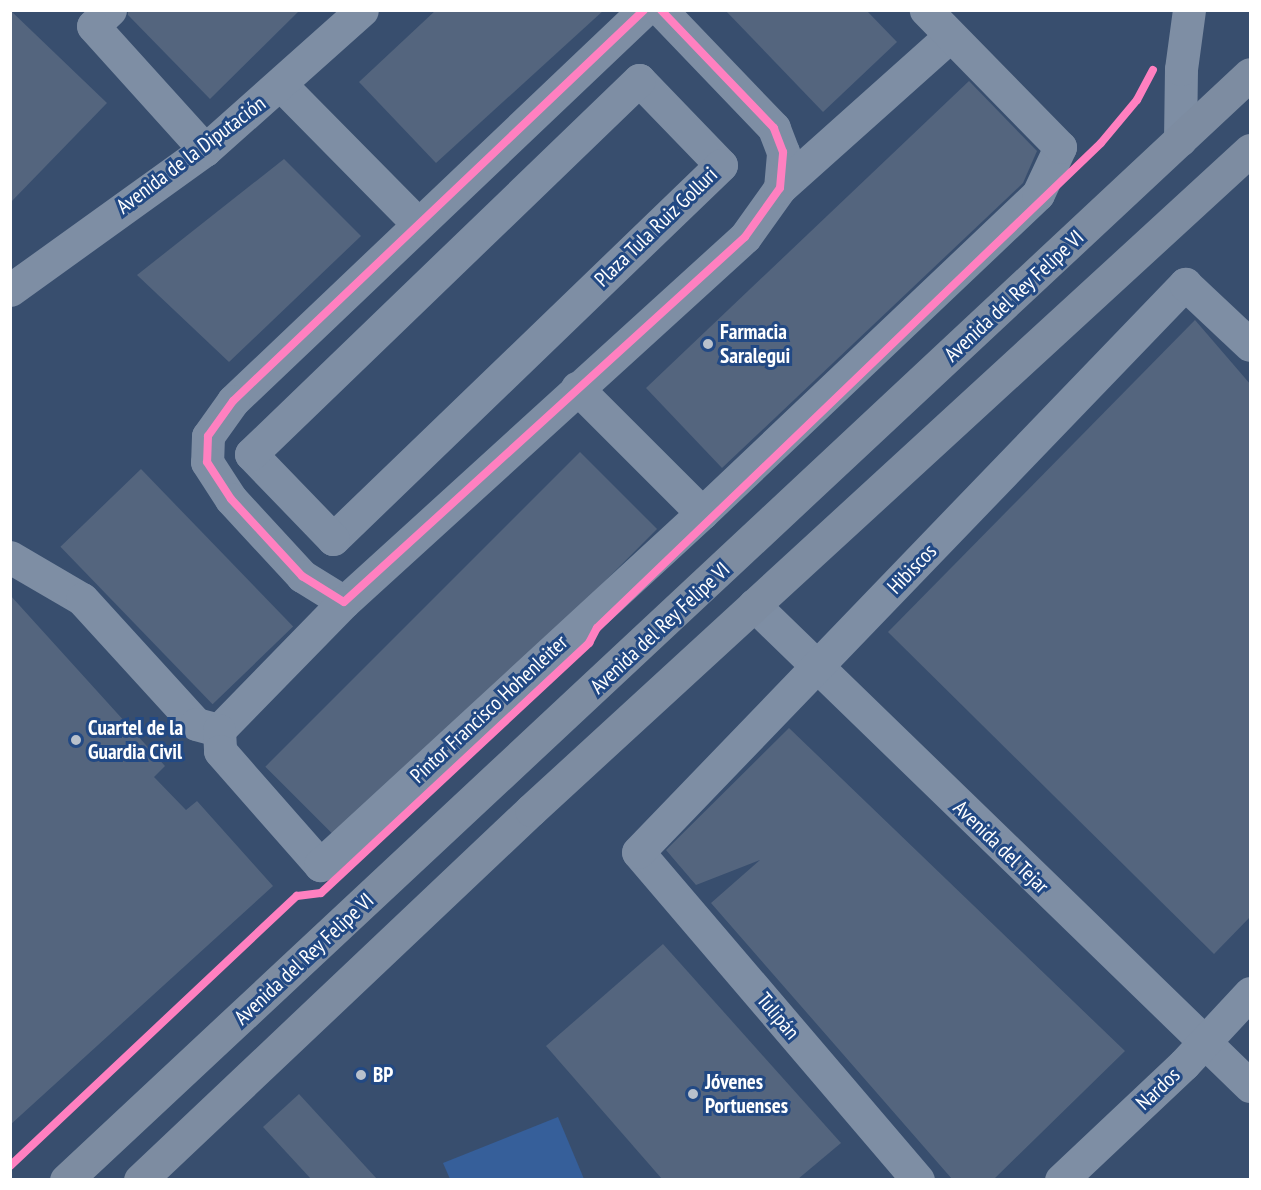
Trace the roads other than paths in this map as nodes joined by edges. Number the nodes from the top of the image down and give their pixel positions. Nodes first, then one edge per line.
1 (362, 10) edge
2 (644, 10) edge
3 (661, 10) edge
4 (926, 10) edge
5 (1186, 11) edge
6 (94, 16) edge
7 (949, 37) junction
8 (1251, 74) edge
9 (282, 86) junction
10 (1180, 140) junction
11 (205, 150) junction
12 (1251, 150) edge
13 (780, 188) junction
14 (417, 224) junction
15 (10, 290) edge
16 (1251, 345) edge
17 (577, 388) junction
18 (251, 454) joint
19 (702, 513) junction
20 (10, 557) edge
21 (344, 602) junction
22 (754, 605) junction
23 (817, 669) junction
24 (219, 730) junction
25 (638, 852) joint
26 (1251, 993) edge
27 (1204, 1042) junction
28 (1251, 1086) edge
29 (66, 1179) edge
30 (140, 1179) edge
31 (918, 1179) edge
32 (1061, 1179) edge

1 - 9 street, Avenida de la Diputación
2 - 14 street
3 - 13 street
4 - 7 street
5 - 10 street
6 - 11 street
7 - 13 street
7 - 19 street, Pintor Francisco Hohenleiter
8 - 10 main road, Avenida del Rey Felipe VI
9 - 11 street, Avenida de la Diputación
9 - 14 street
10 - 29 main road, Avenida del Rey Felipe VI
11 - 15 street, Avenida de la Diputación
12 - 22 main road
13 - 17 street
14 - 21 street
16 - 23 street, Hibiscos
17 - 19 street
17 - 21 street
18 - 18 street, Plaza Tula Ruiz Golluri
19 - 24 street, Pintor Francisco Hohenleiter
20 - 24 street
21 - 24 street
22 - 23 street, Avenida del Tejar
22 - 30 main road
23 - 25 street, Hibiscos
23 - 27 street, Avenida del Tejar
25 - 31 street, Tulipán
26 - 27 street, Nardos
27 - 28 street, Avenida del Tejar
27 - 32 street, Nardos

